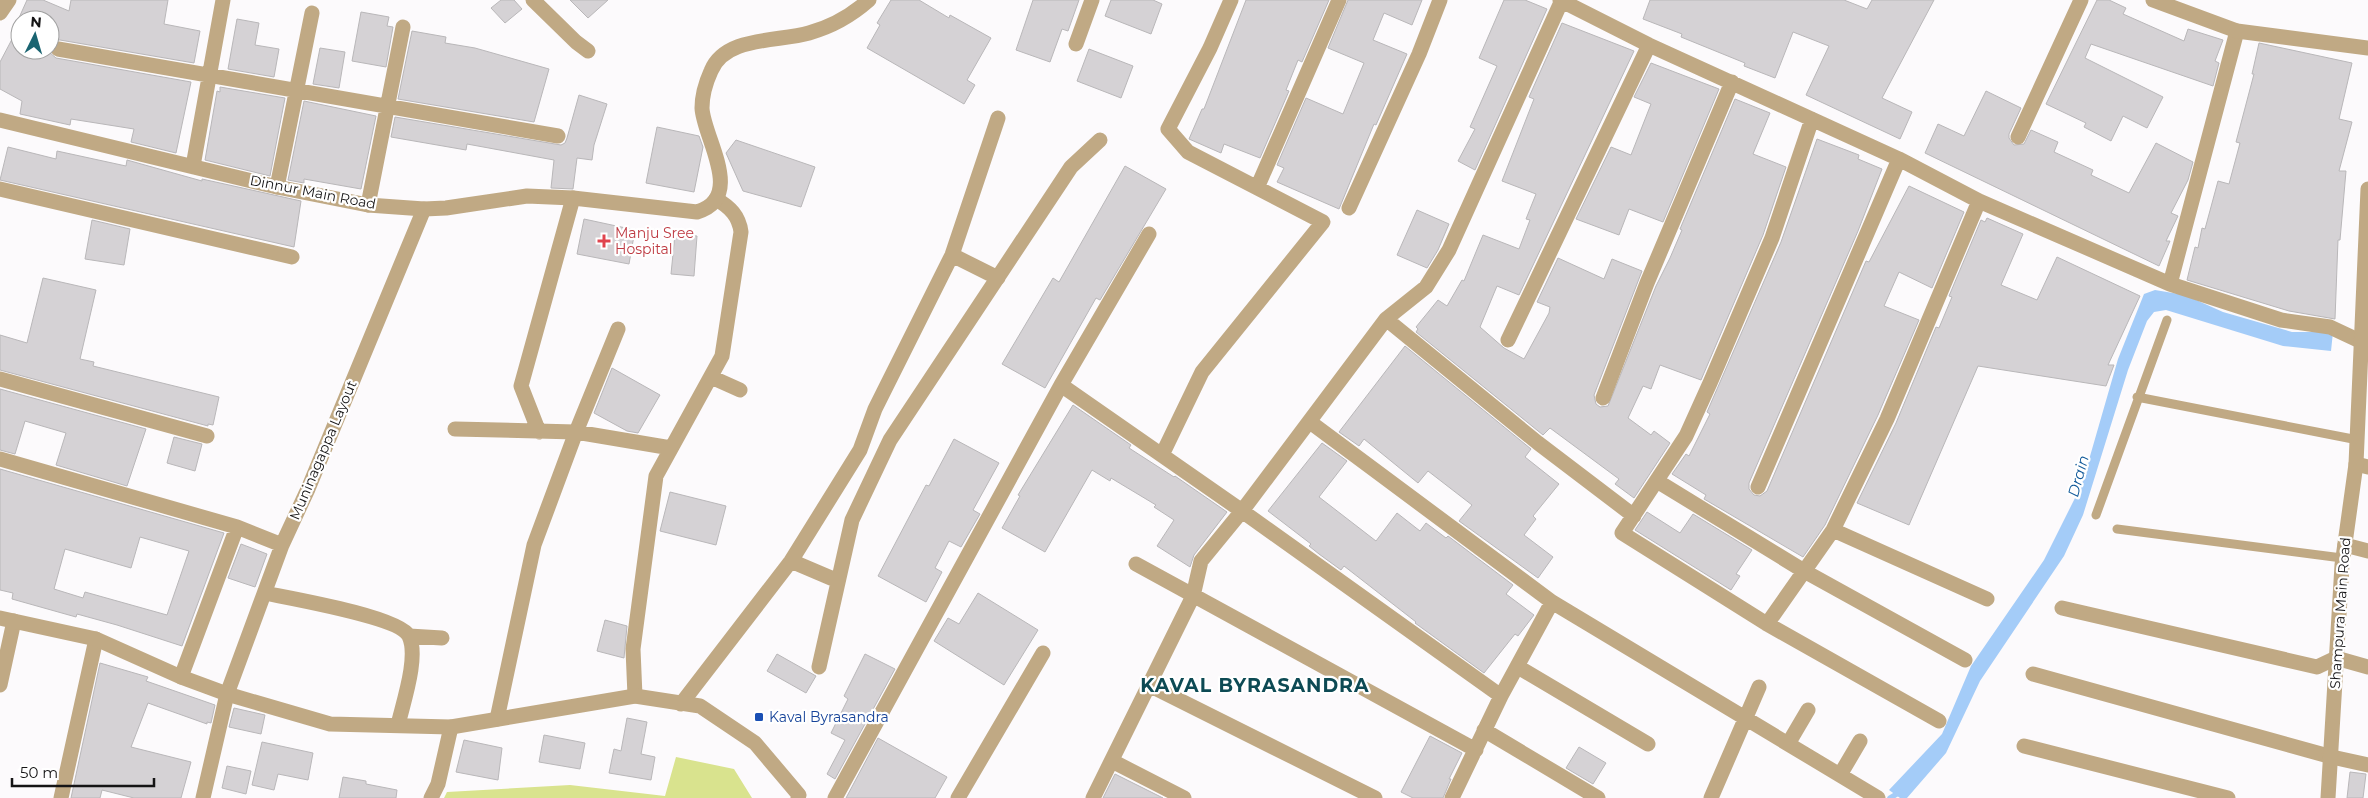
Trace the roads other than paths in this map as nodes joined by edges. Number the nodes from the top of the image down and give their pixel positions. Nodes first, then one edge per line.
1 (9, 0) edge
2 (222, 0) edge
3 (533, 0) edge
4 (869, 0) edge
5 (1092, 0) edge
6 (1231, 0) edge
7 (1339, 0) edge
8 (1440, 0) edge
9 (1561, 0) edge
10 (2082, 0) edge
11 (2153, 0) edge
12 (0, 13) edge
13 (312, 13) dead end
14 (403, 27) dead end
15 (2236, 31) junction
16 (1076, 44) dead end
17 (1649, 45) junction
18 (2368, 48) edge
19 (60, 49) edge
20 (588, 51) dead end
21 (209, 76) junction
22 (1732, 82) junction
23 (296, 91) junction
24 (388, 106) junction
25 (998, 118) dead end
26 (1812, 119) junction
27 (0, 120) edge
28 (558, 136) dead end
29 (2018, 137) dead end
30 (1100, 140) dead end
31 (1899, 159) junction
32 (192, 166) junction
33 (277, 187) junction
34 (1257, 188) junction
35 (0, 189) edge
36 (2368, 189) edge
37 (573, 198) junction
38 (716, 200) junction
39 (1979, 201) junction
40 (2368, 201) edge
41 (368, 205) junction
42 (1349, 208) dead end
43 (424, 209) junction
44 (1149, 234) dead end
45 (952, 255) junction
46 (292, 257) dead end
47 (998, 278) junction
48 (2170, 284) junction
49 (1386, 319) junction
50 (2167, 320) dead end
51 (618, 329) dead end
52 (1508, 340) dead end
53 (2362, 342) junction
54 (2364, 375) edge
55 (711, 377) junction
56 (0, 379) edge
57 (1061, 385) junction
58 (740, 390) dead end
59 (2137, 397) junction
60 (1603, 398) dead end
61 (1310, 422) junction
62 (455, 429) dead end
63 (539, 432) junction
64 (576, 432) junction
65 (207, 436) dead end
66 (2358, 440) junction
67 (671, 448) junction
68 (1162, 455) junction
69 (0, 459) edge
70 (2362, 466) edge
71 (1657, 481) junction
72 (1758, 487) dead end
73 (1242, 511) junction
74 (2096, 515) dead end
75 (1634, 516) junction
76 (237, 527) junction
77 (1833, 530) junction
78 (2117, 530) dead end
79 (282, 545) junction
80 (2368, 551) edge
81 (2344, 552) junction
82 (791, 561) junction
83 (1136, 564) dead end
84 (1804, 571) junction
85 (838, 581) junction
86 (264, 593) junction
87 (1193, 596) junction
88 (1988, 599) dead end
89 (1552, 602) junction
90 (2062, 608) dead end
91 (7, 619) edge
92 (1767, 624) junction
93 (409, 636) junction
94 (442, 638) dead end
95 (96, 639) junction
96 (1042, 653) dead end
97 (2336, 658) junction
98 (1965, 660) dead end
99 (819, 667) dead end
100 (1518, 667) junction
101 (2368, 667) edge
102 (2033, 674) dead end
103 (181, 677) junction
104 (0, 685) edge
105 (1149, 685) junction
106 (1760, 687) dead end
107 (227, 694) junction
108 (635, 696) junction
109 (1501, 696) junction
110 (681, 704) junction
111 (1808, 710) dead end
112 (496, 719) junction
113 (1746, 720) junction
114 (1939, 721) dead end
115 (398, 726) junction
116 (451, 727) junction
117 (1484, 730) junction
118 (1860, 740) dead end
119 (1648, 744) dead end
120 (1788, 744) junction
121 (2024, 746) dead end
122 (1476, 750) junction
123 (2332, 757) junction
124 (1112, 761) junction
125 (2368, 765) edge
126 (1840, 775) junction
127 (800, 797) edge
128 (61, 798) edge
129 (203, 798) edge
130 (431, 798) edge
131 (835, 798) edge
132 (958, 798) edge
133 (1093, 798) edge
134 (1184, 798) edge
135 (1375, 798) edge
136 (1452, 798) edge
137 (1598, 798) edge
138 (1711, 798) edge
139 (1878, 798) edge
140 (2228, 798) edge
141 (2328, 798) edge

1 - 12 street
2 - 21 street
3 - 20 street
4 - 38 street
5 - 16 street
6 - 34 street
7 - 34 street
8 - 42 street
9 - 17 street
9 - 49 street
10 - 29 street
11 - 15 street
13 - 23 street
14 - 24 street
15 - 18 street
15 - 48 street
17 - 22 street
17 - 52 street
19 - 21 street
21 - 23 street
21 - 32 street
22 - 26 street
22 - 60 street
23 - 24 street
23 - 33 street
24 - 28 street
24 - 41 street
25 - 45 street
26 - 31 street
26 - 71 street
27 - 32 street, Dinnur Main Road
30 - 47 street
31 - 39 street
31 - 72 street
32 - 33 street, Dinnur Main Road
33 - 41 street, Dinnur Main Road
34 - 68 street
35 - 46 street
36 - 40 street, Shampura Main Road
37 - 38 street, Dinnur Main Road
37 - 43 street, Dinnur Main Road
37 - 63 street
38 - 55 street
39 - 48 street
39 - 77 street
40 - 53 street, Shampura Main Road
41 - 43 street, Dinnur Main Road
43 - 79 street, Muninagappa Layout
44 - 57 street
45 - 47 street
45 - 82 street
47 - 85 street
48 - 53 street
49 - 61 street
49 - 75 street
50 - 59 lane
51 - 64 street
53 - 54 street, Shampura Main Road
54 - 66 street, Shampura Main Road
55 - 58 street
55 - 67 street
56 - 65 street
57 - 68 street
57 - 131 street
59 - 66 lane
59 - 74 lane
61 - 73 street
61 - 89 street
62 - 63 street
63 - 64 street
64 - 67 street
64 - 112 street
66 - 70 street, Shampura Main Road
67 - 108 street
68 - 73 street
69 - 76 street
70 - 81 street, Shampura Main Road
71 - 75 street
71 - 84 street
73 - 87 street
73 - 109 street
75 - 92 street
76 - 79 street
76 - 103 street
77 - 84 street
77 - 88 street
78 - 81 lane
79 - 86 street, Muninagappa Layout
80 - 81 street
81 - 97 street, Shampura Main Road
82 - 85 street
82 - 110 street
83 - 87 street
84 - 92 street
84 - 98 street
85 - 99 street
86 - 93 street
86 - 107 street, Muninagappa Layout
87 - 105 street
87 - 122 street
89 - 100 street
89 - 113 street
90 - 97 street
91 - 95 street
91 - 104 street
92 - 114 street
93 - 94 street
93 - 115 street
95 - 103 street
95 - 128 street
96 - 132 street
97 - 101 street
97 - 123 street, Shampura Main Road
100 - 109 street
100 - 119 street
102 - 123 street
103 - 107 street
105 - 124 street
105 - 135 street
106 - 113 street
107 - 115 street
107 - 129 street, Muninagappa Layout
108 - 110 street
108 - 112 street
109 - 117 street
110 - 127 street
111 - 120 street
112 - 116 street
113 - 120 street
113 - 138 street
115 - 116 street
116 - 130 street
117 - 122 street
117 - 137 street
118 - 126 street
120 - 126 street
121 - 140 street
122 - 136 street
123 - 125 street
123 - 141 street, Shampura Main Road
124 - 133 street
124 - 134 street
126 - 139 street

